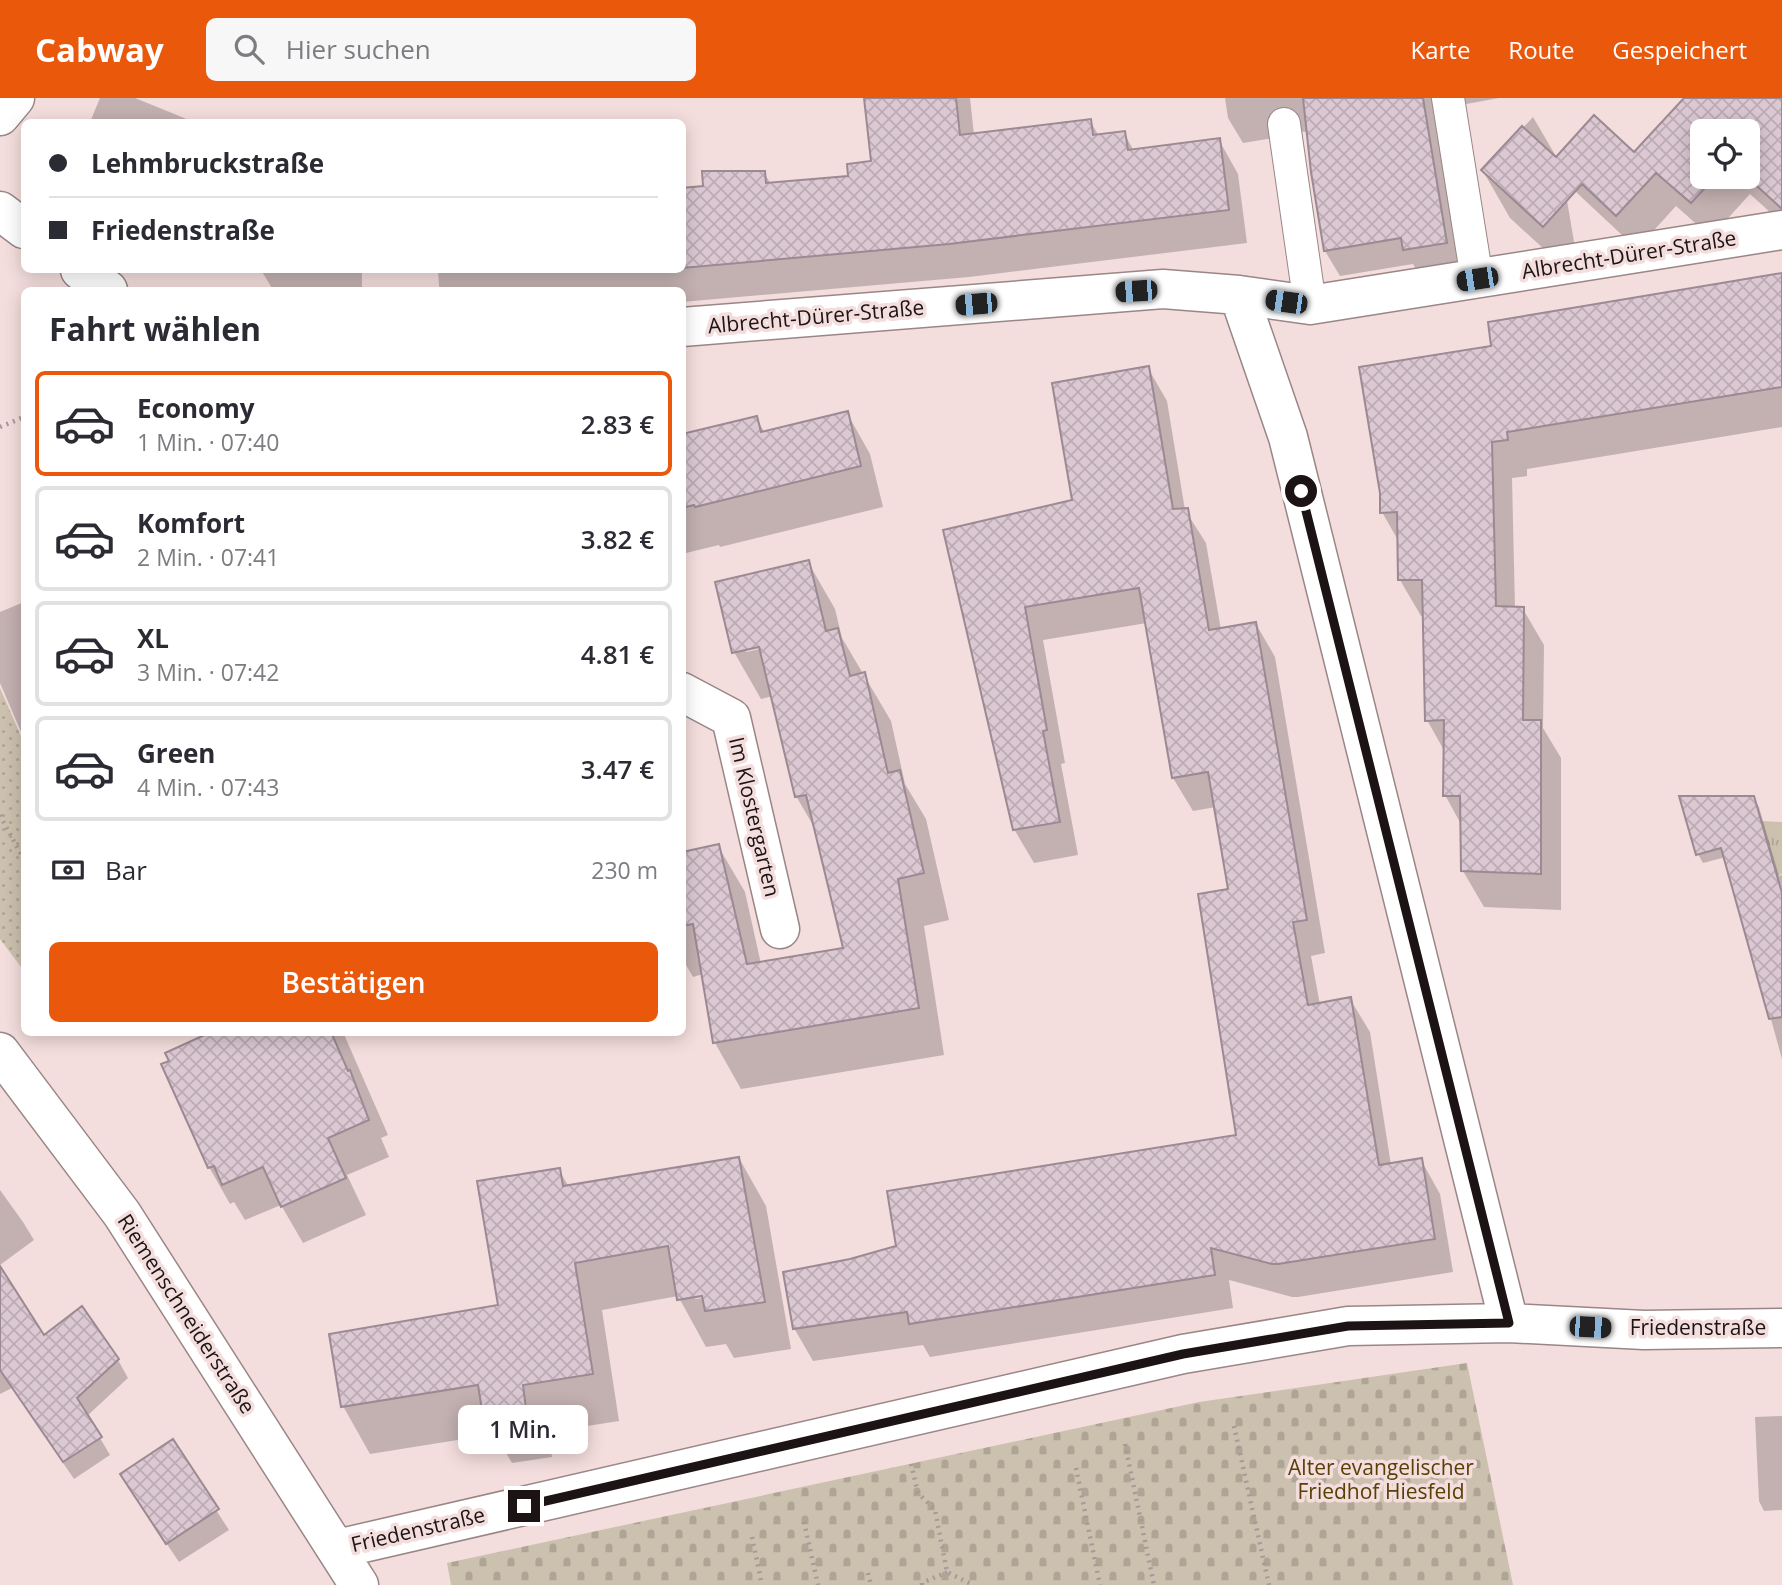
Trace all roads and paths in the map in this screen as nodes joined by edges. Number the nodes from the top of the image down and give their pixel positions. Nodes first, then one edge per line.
1 (15, 98) edge
2 (1448, 98) edge
3 (0, 116) edge
4 (1284, 124) dead end
5 (0, 211) edge
6 (21, 227) edge
7 (1782, 230) edge
8 (84, 273) edge
9 (1477, 279) junction
10 (104, 287) edge
11 (1239, 295) junction
12 (1310, 305) junction
13 (686, 327) edge
14 (21, 417) edge
15 (0, 427) edge
16 (686, 694) edge
17 (0, 815) edge
18 (21, 854) edge
19 (780, 929) dead end
20 (0, 1052) edge
21 (1509, 1323) junction
22 (1782, 1328) edge
23 (899, 1419) junction
24 (1234, 1426) dead end
25 (1125, 1444) dead end
26 (1076, 1468) dead end
27 (804, 1522) dead end
28 (752, 1537) dead end
29 (337, 1549) junction
30 (947, 1572) junction
31 (868, 1573) dead end
32 (359, 1585) edge
33 (762, 1585) edge
34 (818, 1585) edge
35 (871, 1585) edge
36 (922, 1585) edge
37 (973, 1585) edge
38 (1100, 1585) edge
39 (1154, 1585) edge
40 (1269, 1585) edge

1 - 3 street
2 - 9 lane
4 - 12 lane
5 - 6 street
7 - 9 street, Albrecht-Dürer-Straße
8 - 10 street
9 - 12 street, Albrecht-Dürer-Straße
11 - 12 street, Albrecht-Dürer-Straße
11 - 13 street, Albrecht-Dürer-Straße
11 - 21 street
14 - 15 path
16 - 19 street, Im Klostergarten
17 - 18 path
20 - 29 street, Riemenschneiderstraße
21 - 22 street, Friedenstraße
21 - 23 street, Friedenstraße
23 - 29 street, Friedenstraße
23 - 30 path
24 - 40 path
25 - 39 path
26 - 38 path
27 - 34 path
28 - 33 path
29 - 32 street, Riemenschneiderstraße
30 - 36 path
30 - 37 path
31 - 35 path

